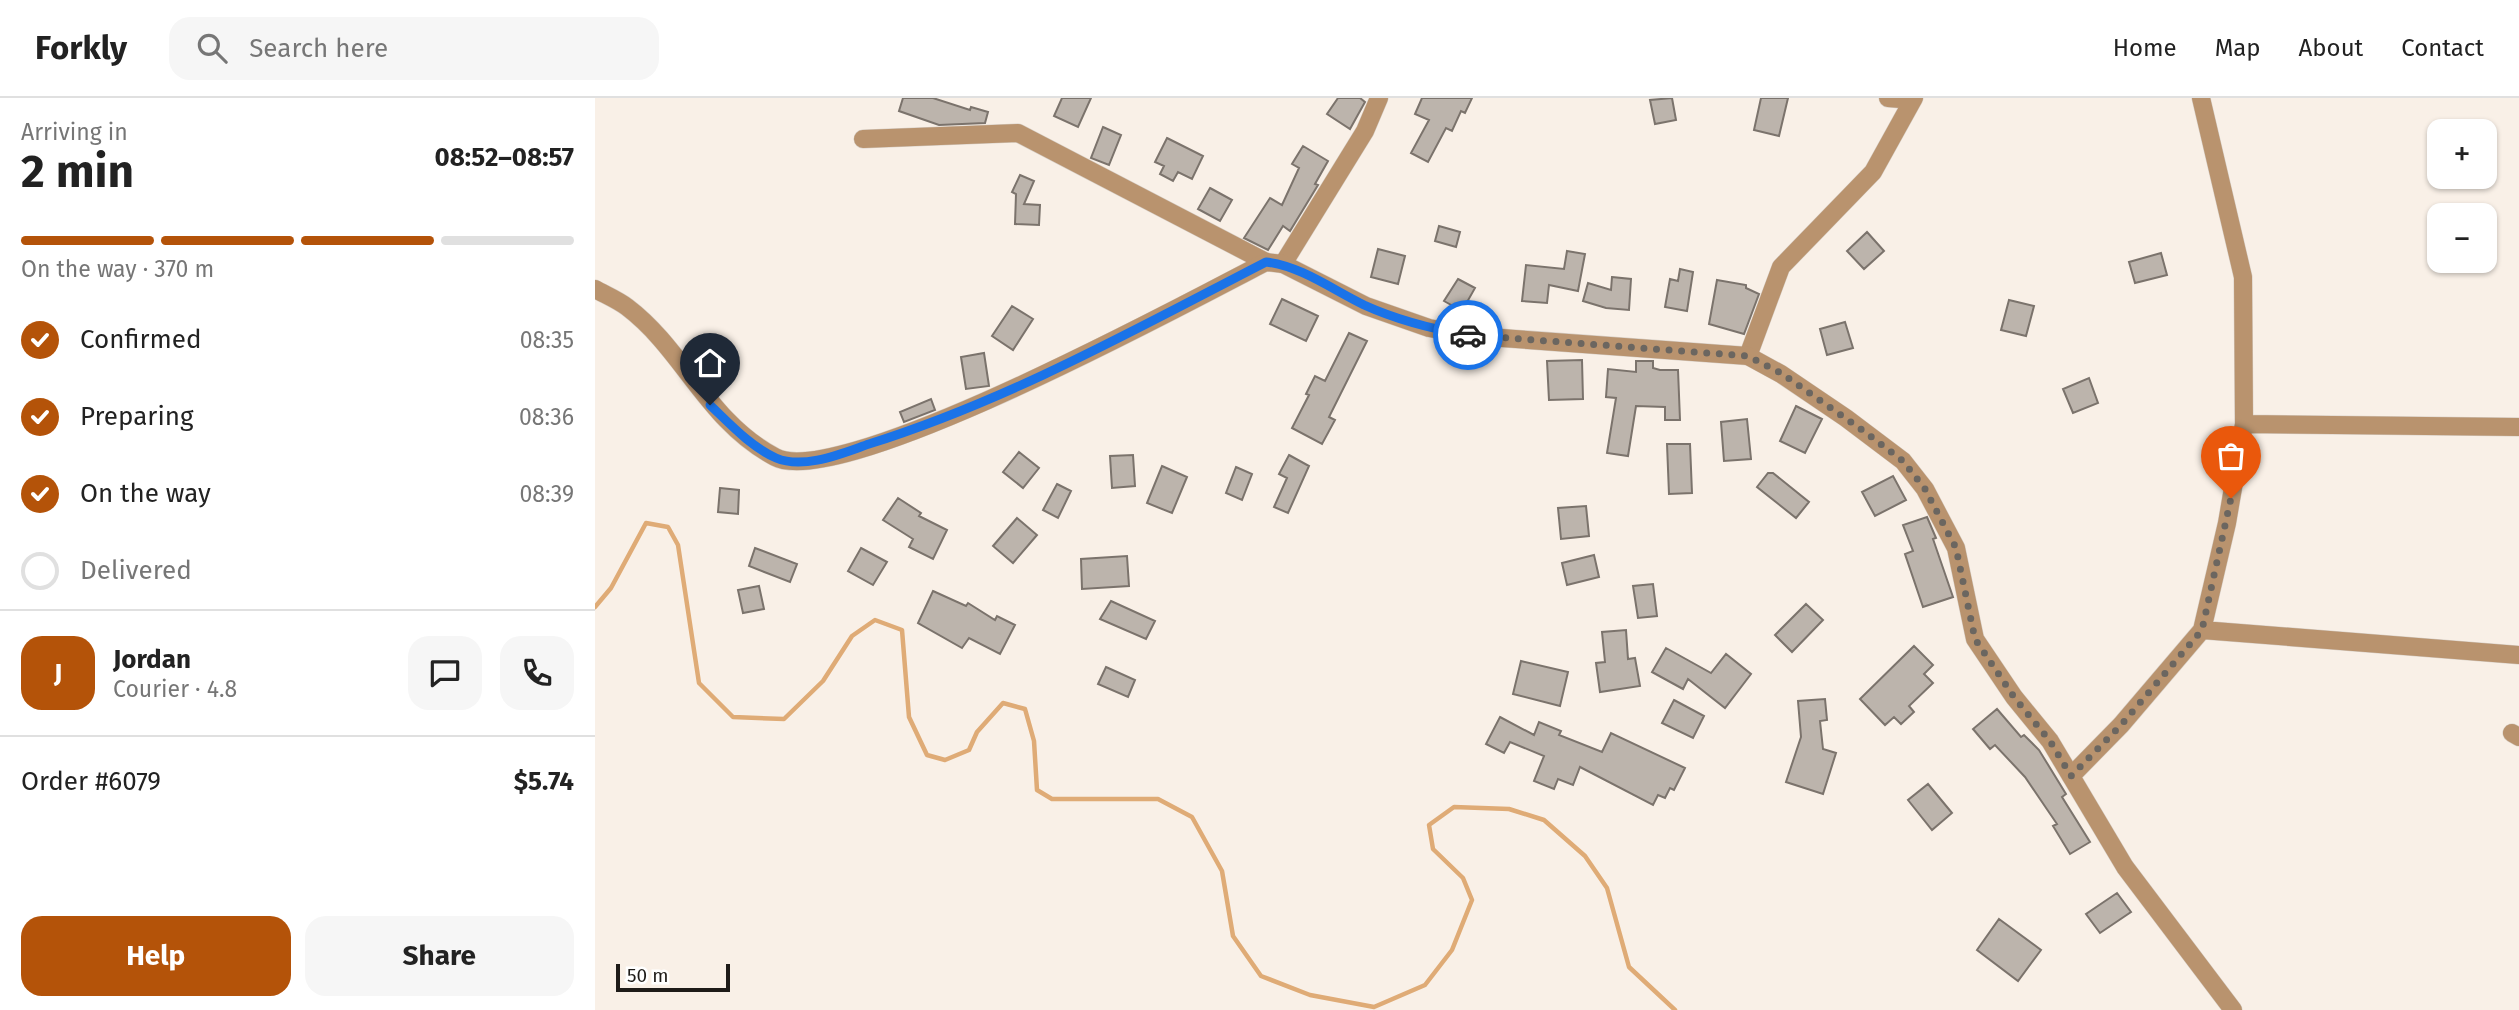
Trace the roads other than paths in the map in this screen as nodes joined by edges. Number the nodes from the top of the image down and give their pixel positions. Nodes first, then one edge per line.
1 (1379, 98) edge
2 (1888, 98) edge
3 (2201, 98) edge
4 (1914, 99) edge
5 (863, 139) dead end
6 (1275, 263) junction
7 (595, 289) edge
8 (1748, 356) junction
9 (2244, 424) junction
10 (2519, 427) edge
11 (2202, 630) junction
12 (2519, 654) edge
13 (2071, 776) junction
14 (2233, 1010) edge

1 - 6 street
2 - 4 street
3 - 9 street
4 - 8 street
5 - 6 street
6 - 7 street
6 - 8 street
8 - 13 street
9 - 10 street
9 - 11 street
11 - 12 street
11 - 13 street
13 - 14 street

